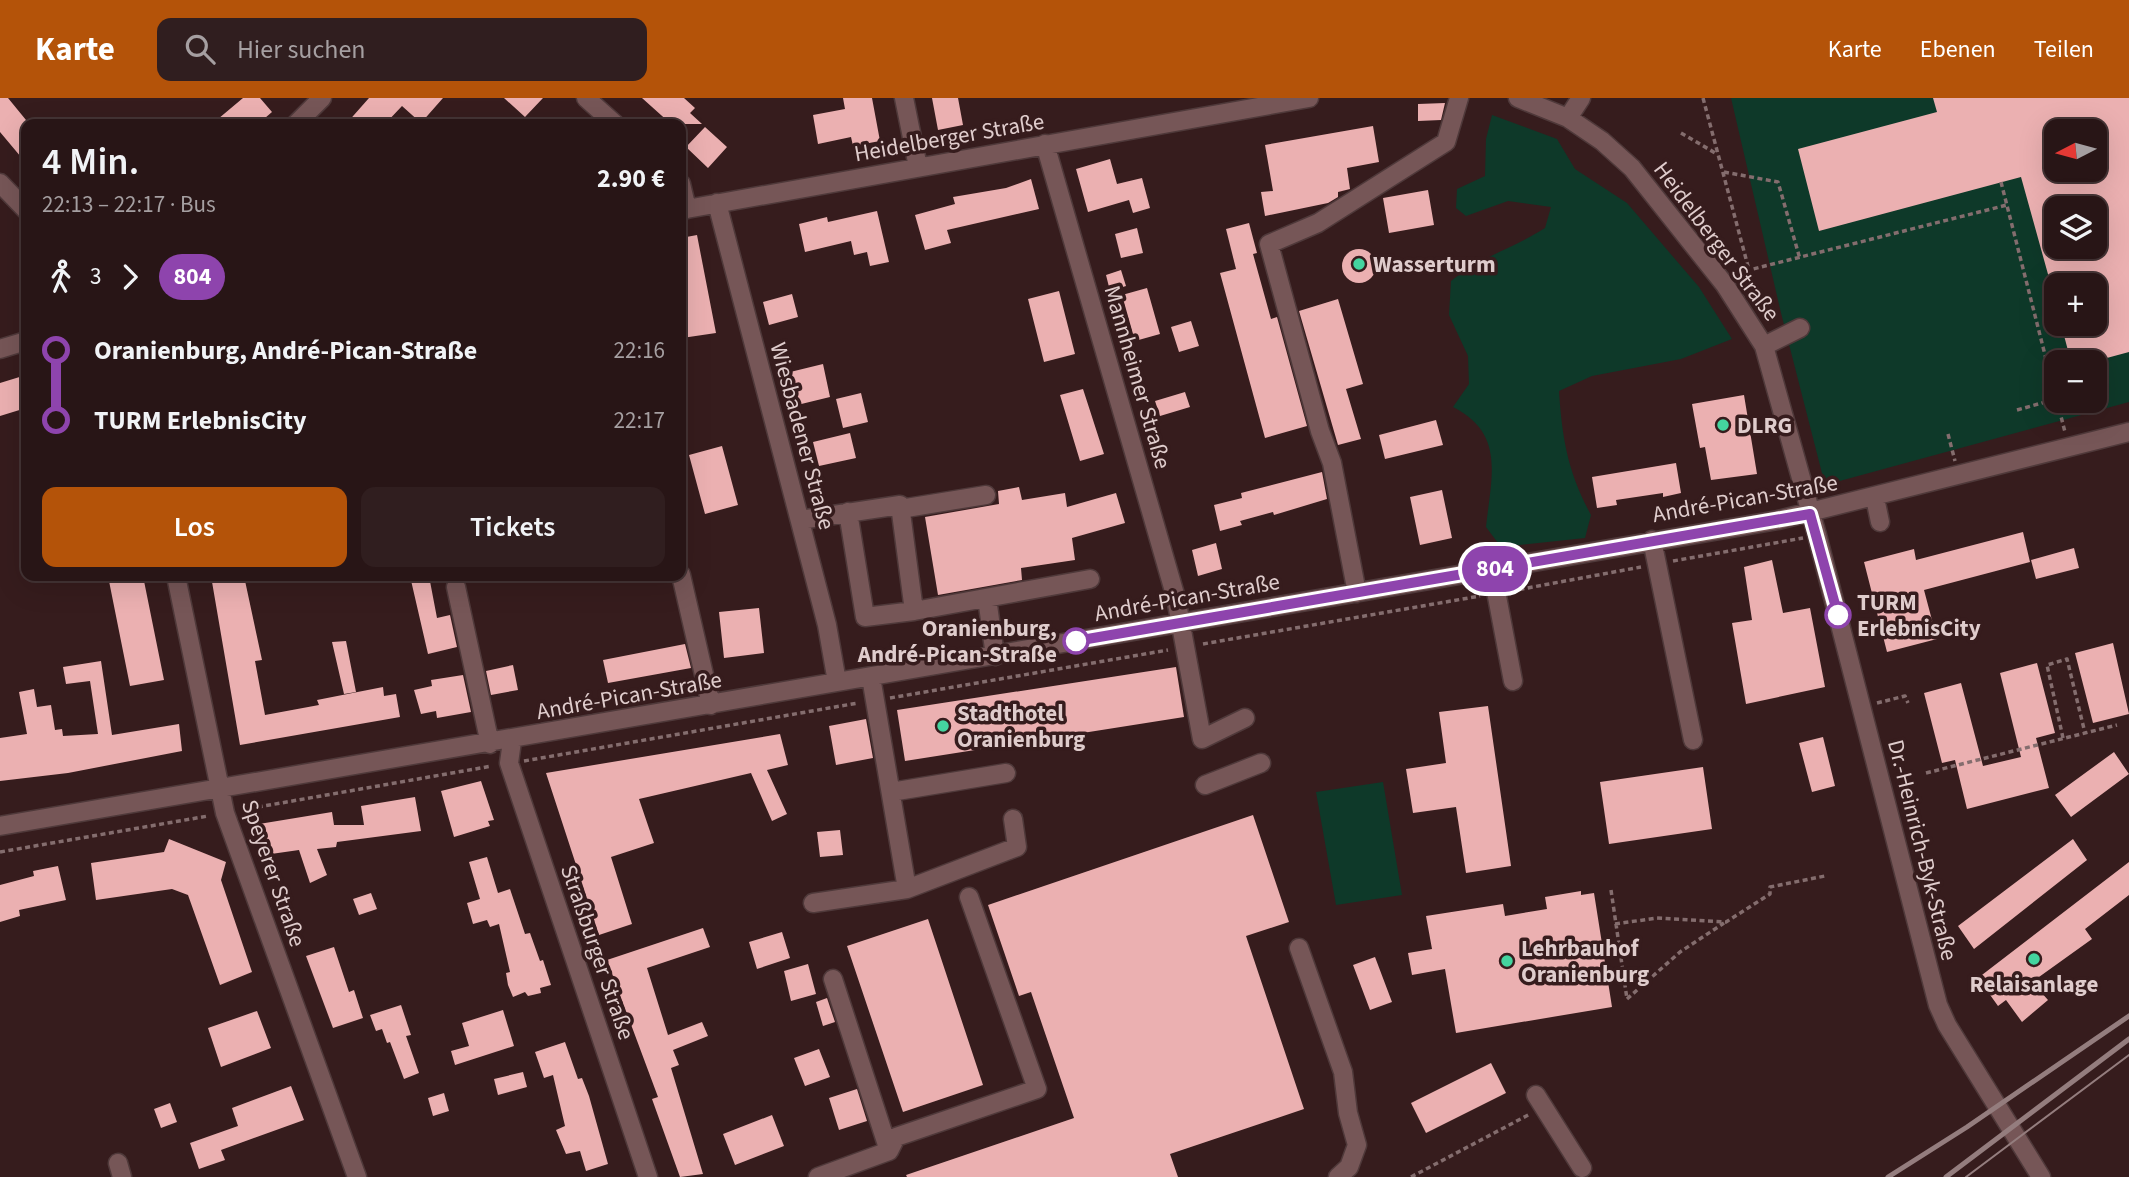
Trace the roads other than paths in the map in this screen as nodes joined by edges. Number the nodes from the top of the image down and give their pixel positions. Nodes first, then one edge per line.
1 (322, 98) edge
2 (586, 98) edge
3 (904, 98) edge
4 (1309, 98) edge
5 (1459, 98) edge
6 (1518, 98) edge
7 (1581, 98) edge
8 (1568, 117) junction
9 (301, 119) edge
10 (609, 119) edge
11 (1045, 144) junction
12 (918, 167) junction
13 (0, 183) edge
14 (717, 203) junction
15 (21, 205) edge
16 (686, 209) edge
17 (1800, 328) dead end
18 (21, 343) edge
19 (1764, 346) junction
20 (0, 349) edge
21 (2129, 432) edge
22 (986, 495) dead end
23 (1875, 498) junction
24 (900, 509) junction
25 (848, 512) junction
26 (1810, 514) junction
27 (800, 520) junction
28 (1880, 522) dead end
29 (1652, 540) junction
30 (1492, 570) junction
31 (1090, 579) dead end
32 (177, 581) edge
33 (682, 581) edge
34 (456, 587) dead end
35 (1357, 593) junction
36 (987, 597) junction
37 (914, 611) junction
38 (1182, 623) junction
39 (995, 656) junction
40 (871, 677) junction
41 (1513, 681) dead end
42 (837, 682) junction
43 (712, 705) junction
44 (1245, 718) dead end
45 (1693, 740) dead end
46 (512, 741) junction
47 (489, 744) junction
48 (1261, 763) dead end
49 (1006, 772) dead end
50 (1205, 785) dead end
51 (220, 790) junction
52 (891, 792) junction
53 (1013, 819) dead end
54 (0, 827) edge
55 (907, 889) junction
56 (969, 897) dead end
57 (813, 903) dead end
58 (1299, 948) dead end
59 (834, 979) dead end
60 (1539, 1101) road end
61 (889, 1151) junction
62 (1582, 1168) dead end
63 (357, 1177) edge
64 (648, 1177) edge
65 (818, 1177) edge
66 (1338, 1177) edge
67 (2041, 1177) edge

1 - 9 street
2 - 10 street
3 - 12 street
4 - 11 street, Heidelberger Straße
5 - 35 street
6 - 8 street, Heidelberger Straße
7 - 8 street
8 - 19 street, Heidelberger Straße
11 - 12 street, Heidelberger Straße
11 - 38 street, Mannheimer Straße
12 - 14 street, Heidelberger Straße
13 - 15 street
14 - 16 street, Heidelberger Straße
14 - 27 street, Wiesbadener Straße
17 - 19 street
18 - 20 street
19 - 26 street, Heidelberger Straße
21 - 23 street, André-Pican-Straße
22 - 24 street
23 - 26 street, André-Pican-Straße
23 - 28 street
24 - 25 street
24 - 37 street
25 - 27 street
25 - 37 street
26 - 29 street, André-Pican-Straße
26 - 67 street, Dr.-Heinrich-Byk-Straße
27 - 42 street, Wiesbadener Straße
29 - 30 street, André-Pican-Straße
29 - 45 street
30 - 35 street, André-Pican-Straße
30 - 41 street
31 - 36 street
32 - 51 street, Speyerer Straße
33 - 43 street
34 - 47 street
35 - 38 street, André-Pican-Straße
36 - 37 street
36 - 39 street
38 - 39 street, André-Pican-Straße
38 - 44 street, Mannheimer Straße
39 - 40 street, André-Pican-Straße
40 - 42 street, André-Pican-Straße
40 - 52 street
42 - 43 street, André-Pican-Straße
43 - 46 street, André-Pican-Straße
46 - 47 street, André-Pican-Straße
46 - 64 street, Straßburger Straße
47 - 51 street, André-Pican-Straße
48 - 50 street
49 - 52 street
51 - 54 street, André-Pican-Straße
51 - 63 street, Speyerer Straße
52 - 55 street
53 - 55 street
55 - 57 street
56 - 61 street
58 - 66 street
59 - 61 street
60 - 62 street
61 - 65 street

